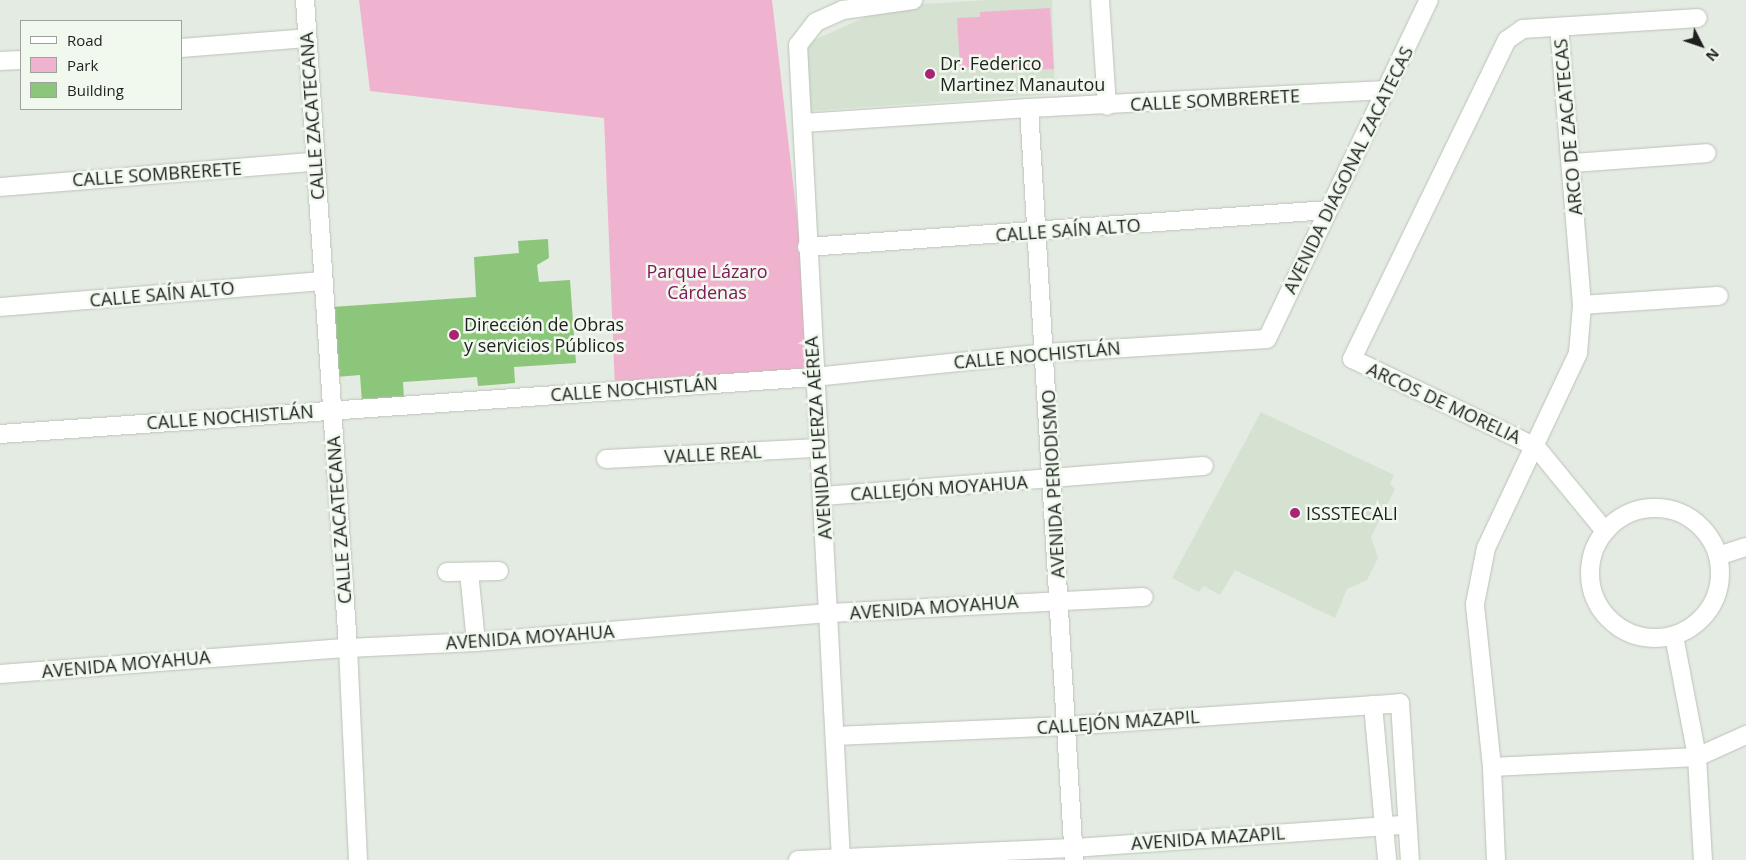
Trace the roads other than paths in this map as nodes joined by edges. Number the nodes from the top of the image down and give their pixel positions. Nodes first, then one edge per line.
1 (305, 0) edge
2 (913, 0) edge
3 (1100, 0) edge
4 (1429, 0) edge
5 (1698, 18) dead end
6 (1559, 28) junction
7 (307, 38) junction
8 (182, 48) edge
9 (20, 60) edge
10 (0, 62) edge
11 (1387, 90) junction
12 (1107, 106) junction
13 (1029, 108) junction
14 (803, 123) junction
15 (1707, 153) dead end
16 (314, 162) junction
17 (1572, 163) junction
18 (0, 187) edge
19 (1328, 210) junction
20 (1037, 232) junction
21 (808, 247) junction
22 (323, 281) junction
23 (1719, 296) dead end
24 (1582, 305) junction
25 (0, 307) edge
26 (1267, 339) joint
27 (1045, 353) junction
28 (1352, 359) joint
29 (814, 377) junction
30 (331, 409) junction
31 (0, 434) edge
32 (1536, 447) junction
33 (819, 448) junction
34 (606, 459) dead end
35 (1204, 466) dead end
36 (1054, 480) junction
37 (823, 496) junction
38 (1605, 531) junction
39 (1746, 547) edge
40 (1718, 556) junction
41 (499, 571) dead end
42 (447, 572) dead end
43 (469, 572) junction
44 (1144, 597) dead end
45 (1060, 599) junction
46 (829, 613) junction
47 (1674, 636) junction
48 (476, 642) junction
49 (348, 648) junction
50 (0, 674) edge
51 (1374, 705) junction
52 (1066, 726) junction
53 (1746, 735) edge
54 (836, 736) junction
55 (1697, 757) junction
56 (1492, 767) junction
57 (1407, 824) junction
58 (1384, 826) junction
59 (1074, 854) edge
60 (841, 859) edge
61 (358, 860) edge
62 (798, 860) edge
63 (1387, 860) edge
64 (1410, 860) edge
65 (1496, 860) edge
66 (1703, 860) edge

1 - 7 street, CALLE ZACATECANA
2 - 14 street, AVENIDA FUERZA AÉREA
3 - 12 street
4 - 11 street, AVENIDA DIAGONAL ZACATECAS
5 - 6 street
6 - 17 street, ARCO DE ZACATECAS
6 - 28 street, ARCO DE ZACATECAS
7 - 8 street
7 - 16 street, CALLE ZACATECANA
9 - 10 street
11 - 12 street, CALLE SOMBRERETE
11 - 19 street, AVENIDA DIAGONAL ZACATECAS
12 - 13 street, CALLE SOMBRERETE
13 - 14 street, CALLE SOMBRERETE
13 - 20 street, AVENIDA PERIODISMO
14 - 21 street, AVENIDA FUERZA AÉREA
15 - 17 street
16 - 18 street, CALLE SOMBRERETE
16 - 22 street, CALLE ZACATECANA
17 - 24 street, ARCO DE ZACATECAS
19 - 20 street, CALLE SAÍN ALTO
19 - 26 street, AVENIDA DIAGONAL ZACATECAS
20 - 21 street, CALLE SAÍN ALTO
20 - 27 street, AVENIDA PERIODISMO
21 - 29 street, AVENIDA FUERZA AÉREA
22 - 25 street, CALLE SAÍN ALTO
22 - 30 street, CALLE ZACATECANA
23 - 24 street
24 - 32 street, ARCO DE ZACATECAS
26 - 27 street, CALLE NOCHISTLÁN
27 - 29 street, CALLE NOCHISTLÁN
27 - 36 street, AVENIDA PERIODISMO
28 - 32 street, ARCOS DE MORELIA
29 - 30 street, CALLE NOCHISTLÁN
29 - 33 street, AVENIDA FUERZA AÉREA
30 - 31 street, CALLE NOCHISTLÁN
30 - 49 street, CALLE ZACATECANA
32 - 38 street
32 - 56 street, ARCO DE ZACATECAS
33 - 34 street, VALLE REAL
33 - 37 street, AVENIDA FUERZA AÉREA
35 - 36 street, CALLEJÓN MOYAHUA
36 - 37 street, CALLEJÓN MOYAHUA
36 - 45 street, AVENIDA PERIODISMO
37 - 46 street, AVENIDA FUERZA AÉREA
38 - 40 street
38 - 47 street
39 - 40 street
40 - 47 street
41 - 43 street
42 - 43 street
43 - 48 street
44 - 45 street, AVENIDA MOYAHUA
45 - 46 street, AVENIDA MOYAHUA
45 - 52 street, AVENIDA PERIODISMO
46 - 48 street, AVENIDA MOYAHUA
46 - 54 street, AVENIDA FUERZA AÉREA
47 - 55 street
48 - 49 street, AVENIDA MOYAHUA
49 - 50 street, AVENIDA MOYAHUA
49 - 61 street, CALLE ZACATECANA
51 - 52 street, CALLEJÓN MAZAPIL
51 - 57 street, CALLEJÓN MAZAPIL
51 - 58 street
52 - 54 street, CALLEJÓN MAZAPIL
52 - 59 street, AVENIDA PERIODISMO
53 - 55 street
54 - 60 street, AVENIDA FUERZA AÉREA
55 - 56 street
55 - 66 street
56 - 65 street, ARCO DE ZACATECAS
57 - 58 street, AVENIDA MAZAPIL
57 - 64 street
58 - 59 street, AVENIDA MAZAPIL
58 - 63 street
59 - 60 street, AVENIDA MAZAPIL
60 - 62 street, AVENIDA MAZAPIL

